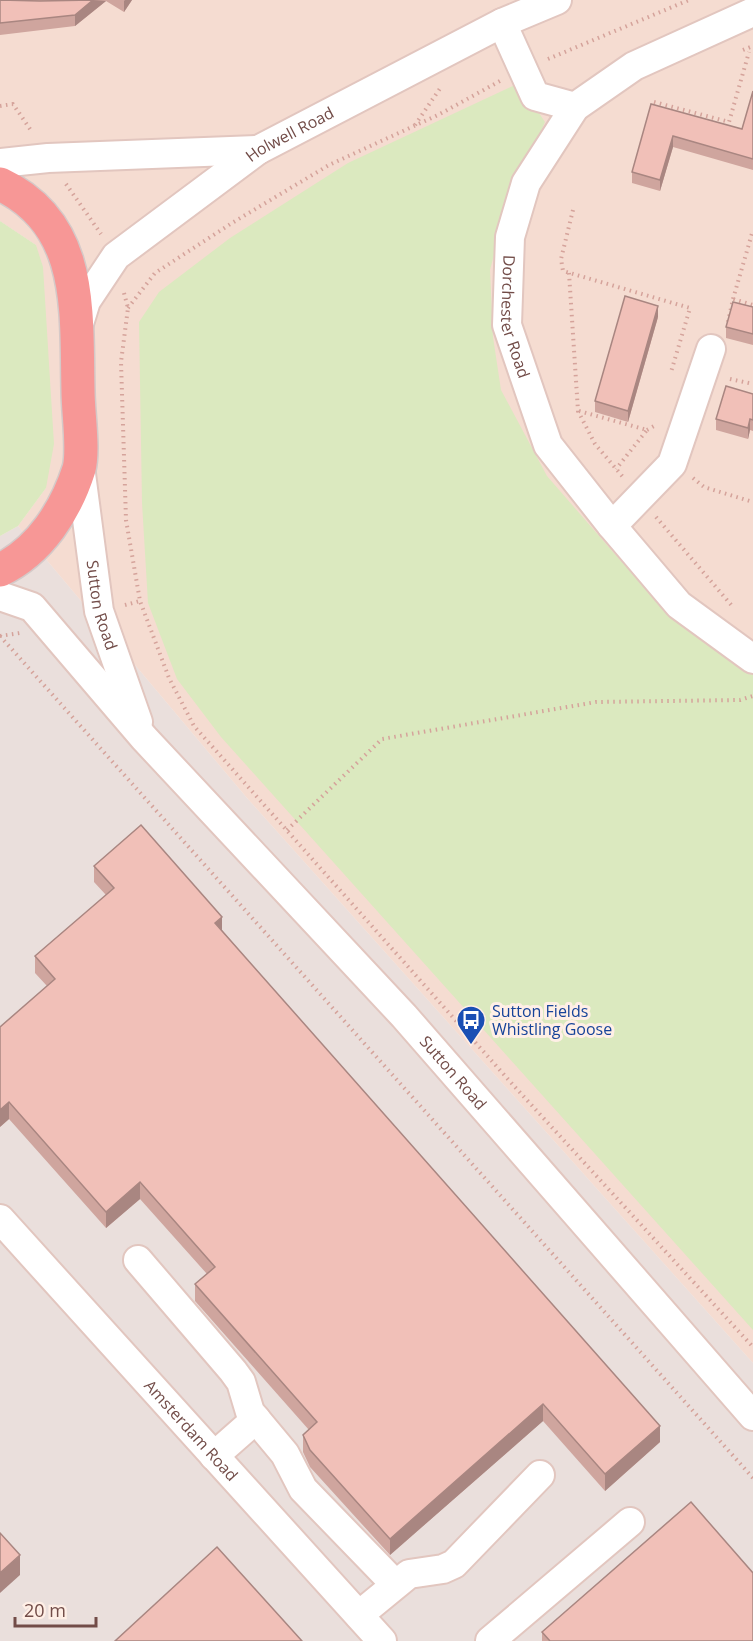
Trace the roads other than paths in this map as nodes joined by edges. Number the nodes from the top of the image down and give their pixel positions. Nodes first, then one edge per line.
1 (557, 0) edge
2 (753, 12) edge
3 (502, 23) junction
4 (575, 107) junction
5 (258, 150) junction
6 (0, 163) edge
7 (0, 184) edge
8 (76, 332) junction
9 (718, 338) road end
10 (80, 466) junction
11 (612, 526) junction
12 (0, 570) edge
13 (0, 596) edge
14 (753, 659) edge
15 (144, 738) junction
16 (0, 1219) edge
17 (138, 1260) dead end
18 (753, 1416) edge
19 (256, 1419) junction
20 (214, 1455) junction
21 (540, 1475) dead end
22 (630, 1522) dead end
23 (395, 1584) junction
24 (359, 1615) junction
25 (382, 1641) edge
26 (490, 1641) edge

1 - 3 street, Holwell Road
2 - 4 street, Dorchester Road
3 - 4 street
3 - 5 street, Holwell Road
4 - 11 street, Dorchester Road
5 - 6 street
5 - 8 street, Holwell Road
7 - 8 highway
8 - 10 highway
9 - 11 street
10 - 12 highway
10 - 15 street, Sutton Road
11 - 14 street, Dorchester Road
13 - 15 street, Sutton Road
15 - 18 street, Sutton Road
16 - 20 street, Amsterdam Road
17 - 19 street
19 - 20 street
19 - 23 street
20 - 24 street, Amsterdam Road
21 - 23 street
22 - 26 street
23 - 24 street
24 - 25 street, Amsterdam Road

